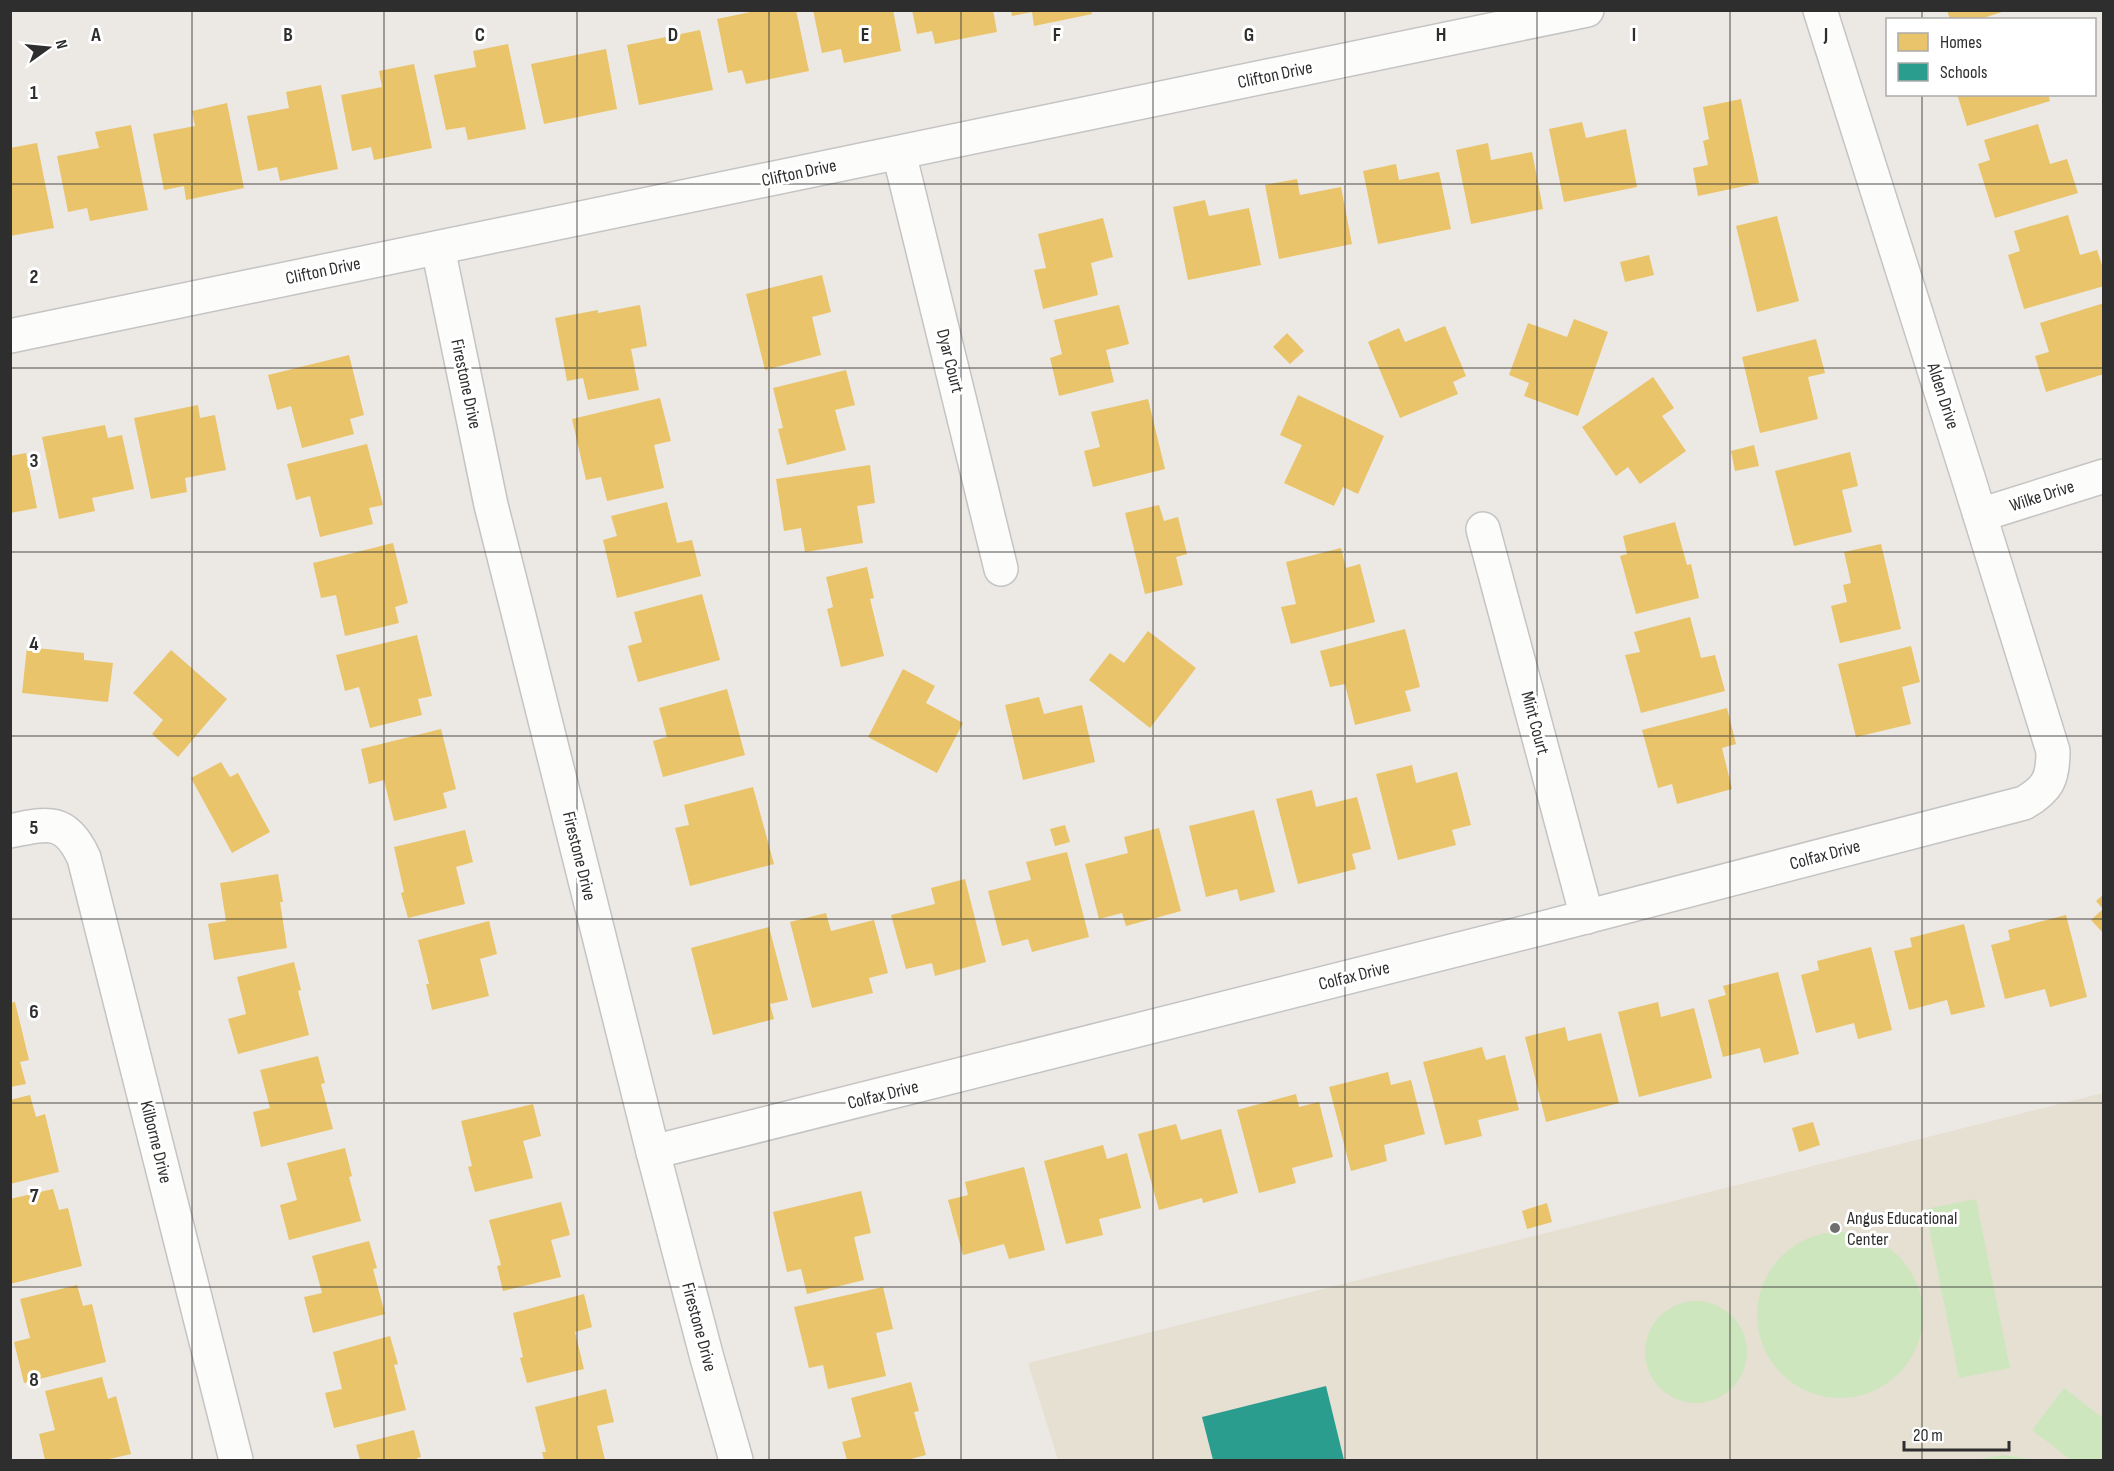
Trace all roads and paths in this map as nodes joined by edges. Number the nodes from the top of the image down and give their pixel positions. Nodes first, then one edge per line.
1 (1820, 10) edge
2 (1576, 12) edge
3 (898, 153) junction
4 (438, 248) junction
5 (10, 336) edge
6 (2103, 476) edge
7 (1980, 515) junction
8 (1483, 530) dead end
9 (1001, 569) dead end
10 (2048, 783) joint
11 (10, 831) edge
12 (1587, 917) junction
13 (653, 1152) junction
14 (236, 1461) edge
15 (736, 1461) edge

1 - 7 street, Alden Drive
2 - 3 street, Clifton Drive
3 - 4 street, Clifton Drive
3 - 9 street, Dyar Court
4 - 5 street, Clifton Drive
4 - 13 street, Firestone Drive
6 - 7 street, Wilke Drive
7 - 10 street, Alden Drive
8 - 12 street, Mint Court
10 - 12 street, Colfax Drive
11 - 14 street, Kilborne Drive
12 - 13 street, Colfax Drive
13 - 15 street, Firestone Drive

